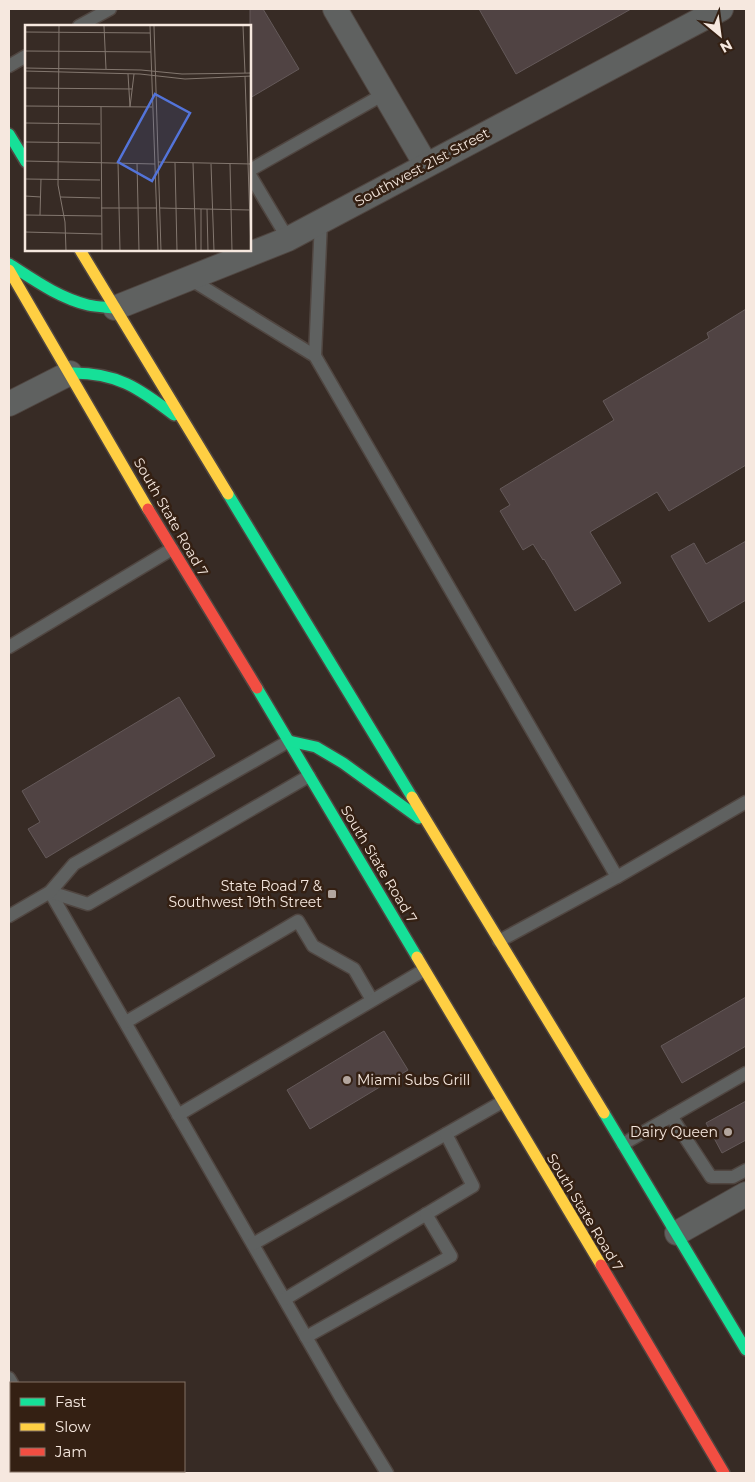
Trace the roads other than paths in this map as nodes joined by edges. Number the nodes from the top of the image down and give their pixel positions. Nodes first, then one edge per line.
1 (110, 9) edge
2 (335, 9) edge
3 (721, 9) edge
4 (81, 25) edge
5 (25, 57) edge
6 (9, 66) edge
7 (384, 94) junction
8 (9, 134) edge
9 (25, 160) edge
10 (426, 166) junction
11 (251, 169) edge
12 (251, 177) edge
13 (321, 221) junction
14 (288, 239) junction
15 (81, 251) edge
16 (9, 264) edge
17 (9, 270) edge
18 (190, 279) junction
19 (115, 308) junction
20 (315, 356) junction
21 (70, 373) junction
22 (9, 404) edge
23 (185, 423) junction
24 (172, 549) junction
25 (9, 646) edge
26 (289, 741) junction
27 (310, 776) junction
28 (746, 802) edge
29 (428, 824) junction
30 (617, 877) junction
31 (50, 892) junction
32 (9, 916) edge
33 (499, 941) junction
34 (424, 970) junction
35 (372, 1000) junction
36 (126, 1022) junction
37 (746, 1073) edge
38 (502, 1102) junction
39 (178, 1115) junction
40 (671, 1116) junction
41 (446, 1134) junction
42 (623, 1144) junction
43 (746, 1170) edge
44 (746, 1194) edge
45 (426, 1214) junction
46 (677, 1233) junction
47 (253, 1244) junction
48 (284, 1299) junction
49 (306, 1337) junction
50 (746, 1350) edge
51 (387, 1473) edge
52 (724, 1473) edge

1 - 4 lane
2 - 7 street
3 - 10 street, Southwest 21st Street
5 - 6 lane
7 - 10 street
7 - 11 lane
8 - 9 main road
10 - 13 street, Southwest 21st Street
12 - 14 lane
13 - 14 street, Southwest 21st Street
13 - 20 lane
14 - 18 street, Southwest 21st Street
15 - 19 main road
16 - 19 main road
17 - 21 main road, South State Road 7
18 - 19 street, Southwest 21st Street
18 - 20 lane
19 - 23 main road
20 - 30 lane
21 - 22 street
21 - 23 main road
21 - 24 main road, South State Road 7
23 - 29 main road
24 - 25 lane
24 - 26 main road, South State Road 7
26 - 27 main road, South State Road 7
26 - 29 main road
26 - 31 lane
27 - 31 lane
27 - 34 main road, South State Road 7
28 - 30 lane
29 - 33 main road
30 - 33 lane
31 - 32 lane
31 - 36 lane
33 - 42 main road
34 - 35 lane
34 - 38 main road, South State Road 7
35 - 36 lane
35 - 39 lane
36 - 39 lane
37 - 40 lane
38 - 41 lane
38 - 52 main road, South State Road 7
39 - 47 lane
40 - 42 lane
40 - 43 lane
41 - 45 lane
41 - 47 lane
42 - 46 main road
44 - 46 street
45 - 48 lane
45 - 49 lane
46 - 50 main road
47 - 48 lane
48 - 49 lane
49 - 51 lane

